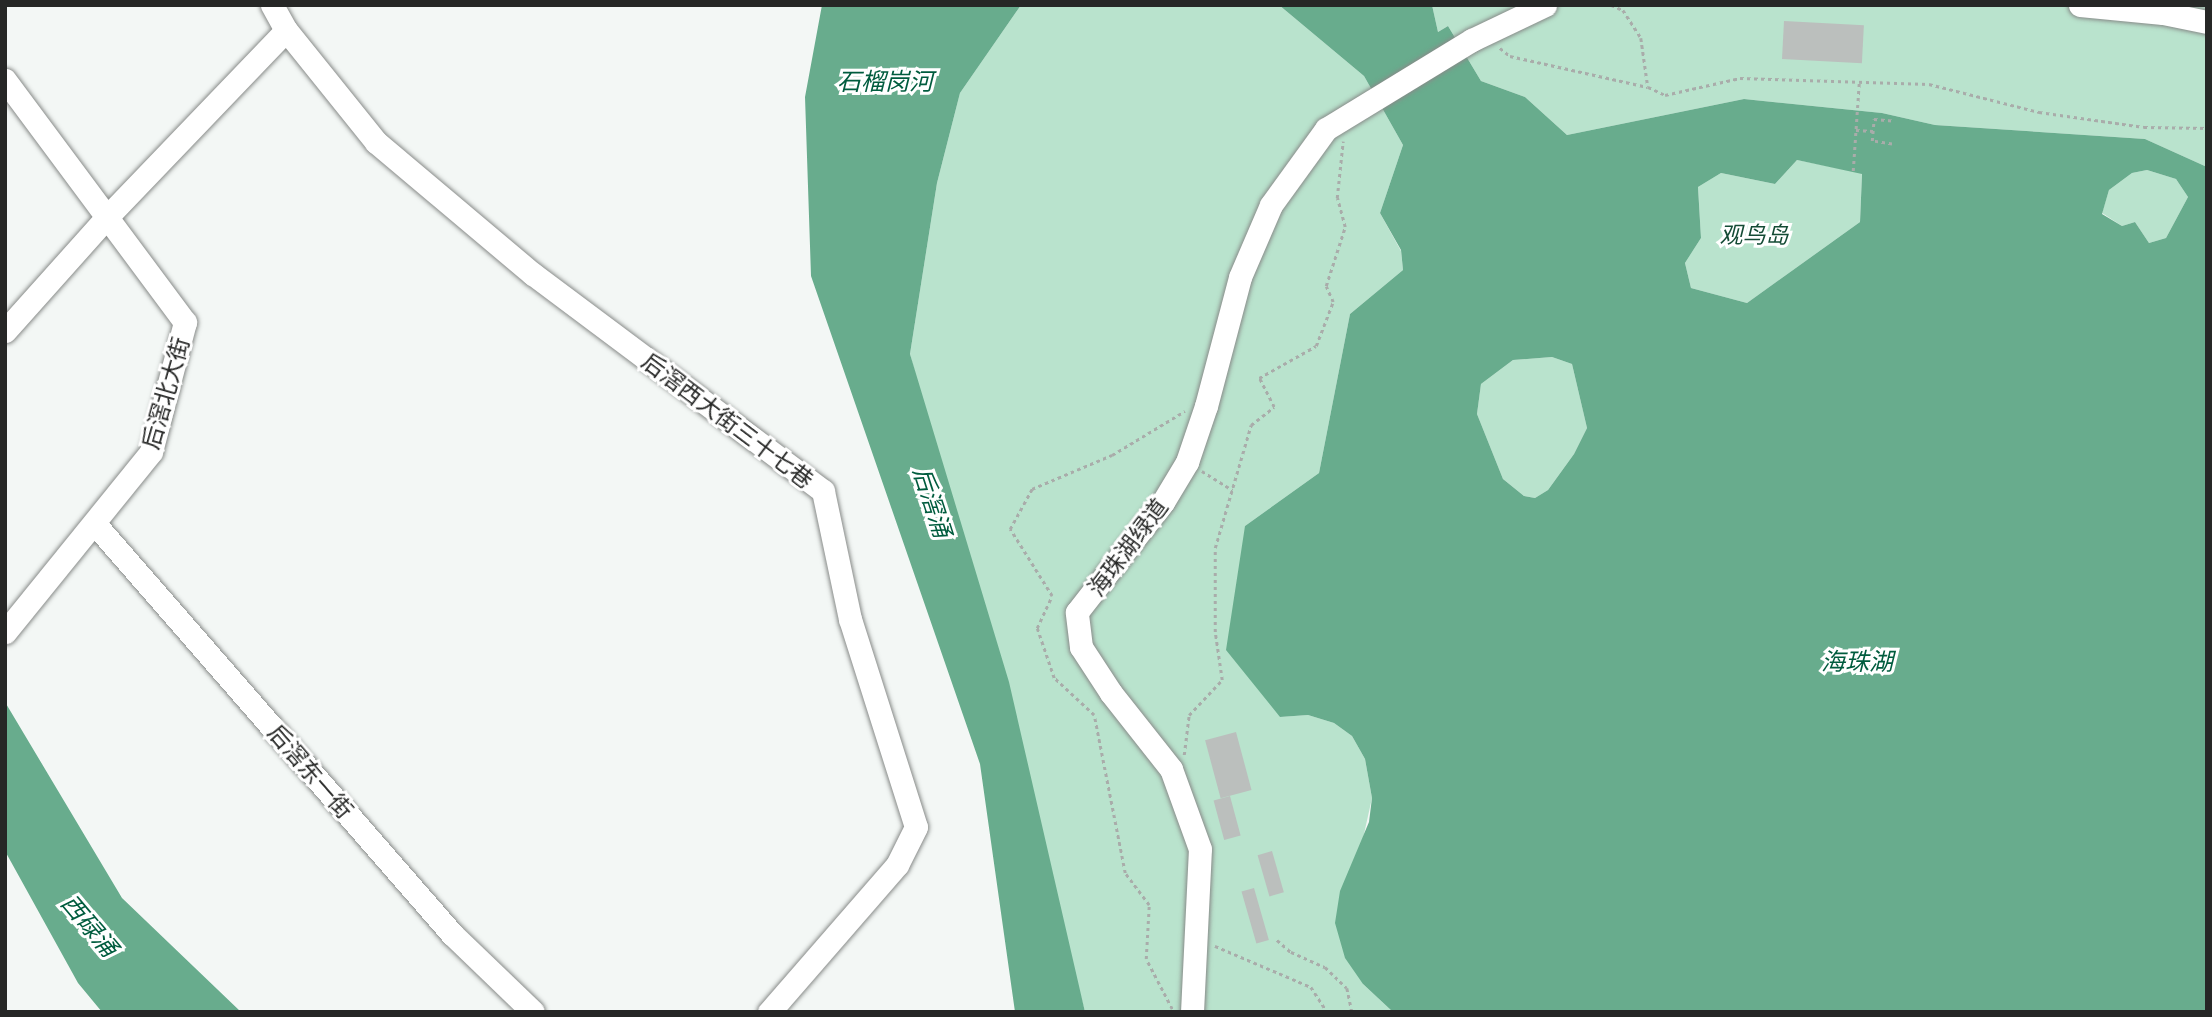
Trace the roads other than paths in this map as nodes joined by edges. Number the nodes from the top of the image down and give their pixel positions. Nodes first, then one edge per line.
1 (272, 5) edge
2 (1545, 5) edge
3 (2080, 5) edge
4 (2207, 22) edge
5 (286, 30) junction
6 (5, 80) edge
7 (106, 218) junction
8 (5, 331) edge
9 (95, 524) junction
10 (5, 632) edge
11 (533, 1012) edge
12 (769, 1012) edge
13 (1192, 1012) edge

1 - 5 street, 后滘西大街三十七巷
2 - 13 street, 海珠湖绿道
3 - 4 street
5 - 7 street
5 - 12 street, 后滘西大街三十七巷
6 - 7 street, 后滘北大街
7 - 8 street
7 - 9 street, 后滘北大街
9 - 10 street, 后滘北大街
9 - 11 street, 后滘东一街

